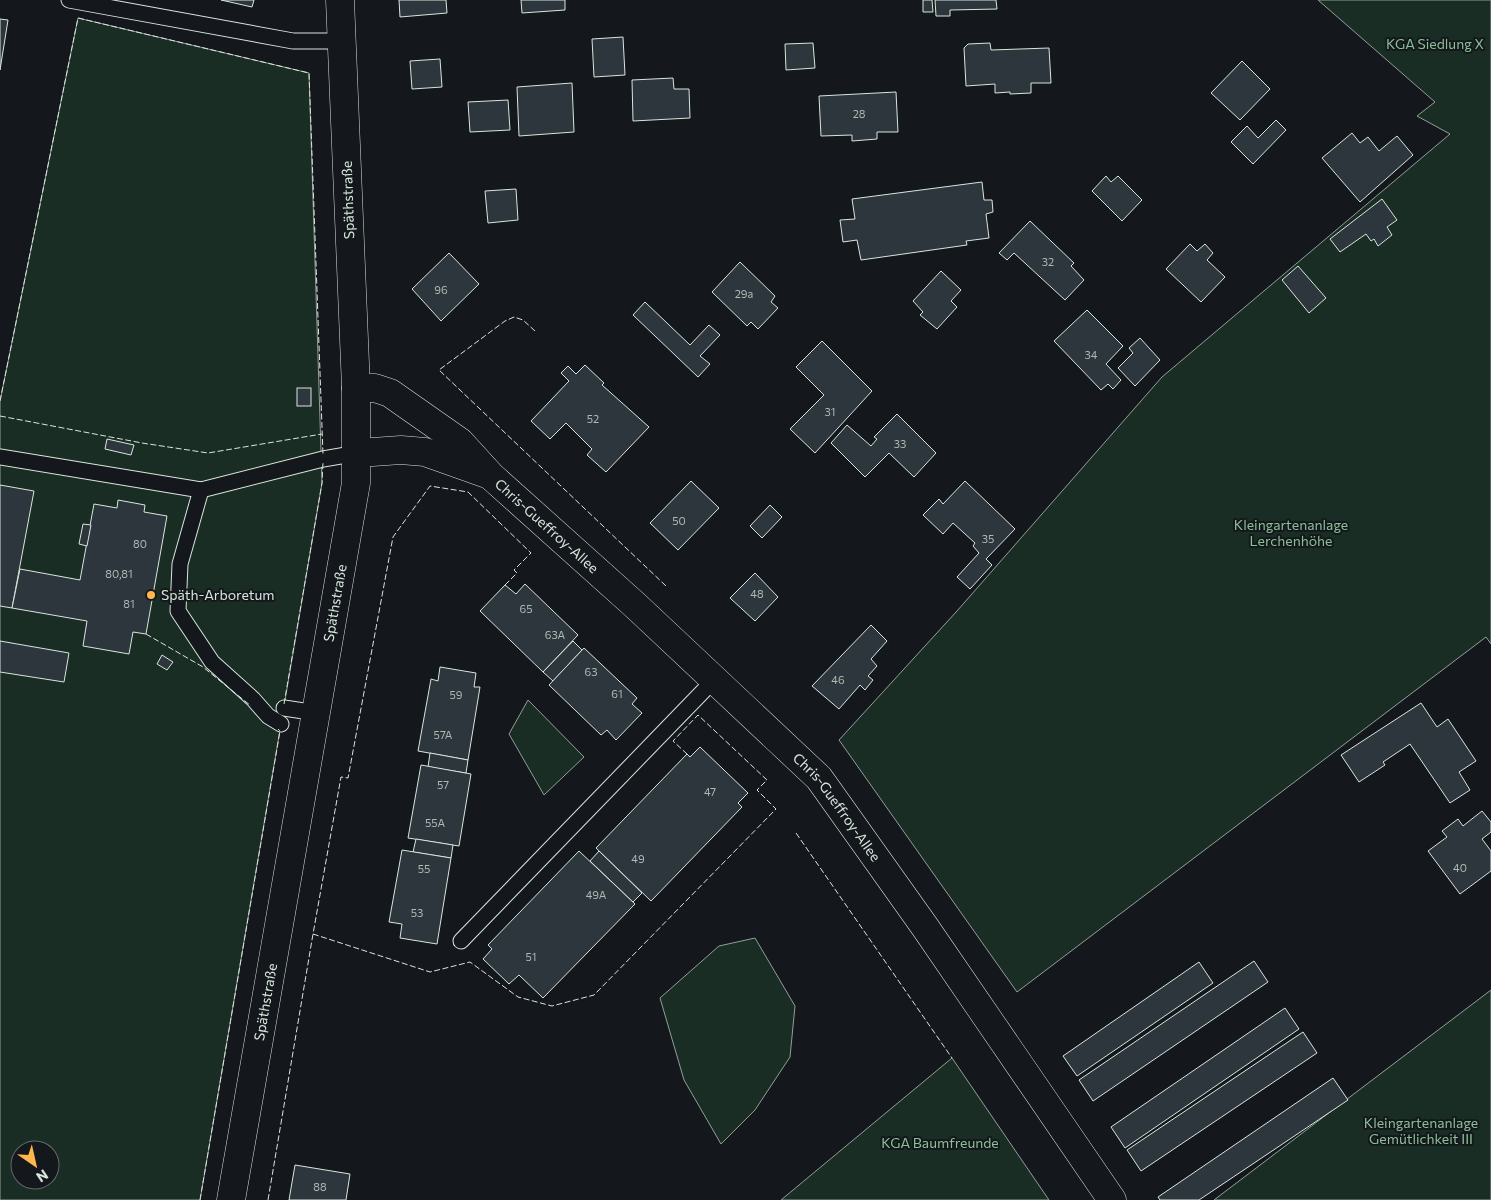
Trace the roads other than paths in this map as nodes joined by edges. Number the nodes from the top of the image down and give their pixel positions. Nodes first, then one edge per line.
1 (69, 0) edge
2 (340, 0) edge
3 (342, 40) junction
4 (356, 388) junction
5 (358, 453) junction
6 (0, 457) edge
7 (491, 476) junction
8 (201, 490) junction
9 (714, 680) junction
10 (284, 708) dead end
11 (317, 713) junction
12 (281, 724) dead end
13 (461, 941) dead end
14 (232, 1200) edge
15 (1112, 1200) edge

1 - 3 lane
2 - 3 street, Späthstraße
3 - 4 street, Späthstraße
4 - 5 street, Späthstraße
4 - 7 street, Chris-Gueffroy-Allee
5 - 7 street, Chris-Gueffroy-Allee
5 - 8 lane
5 - 11 street, Späthstraße
6 - 8 lane
7 - 9 street, Chris-Gueffroy-Allee
8 - 12 lane
9 - 13 lane
9 - 15 street, Chris-Gueffroy-Allee
10 - 11 lane
11 - 14 street, Späthstraße

